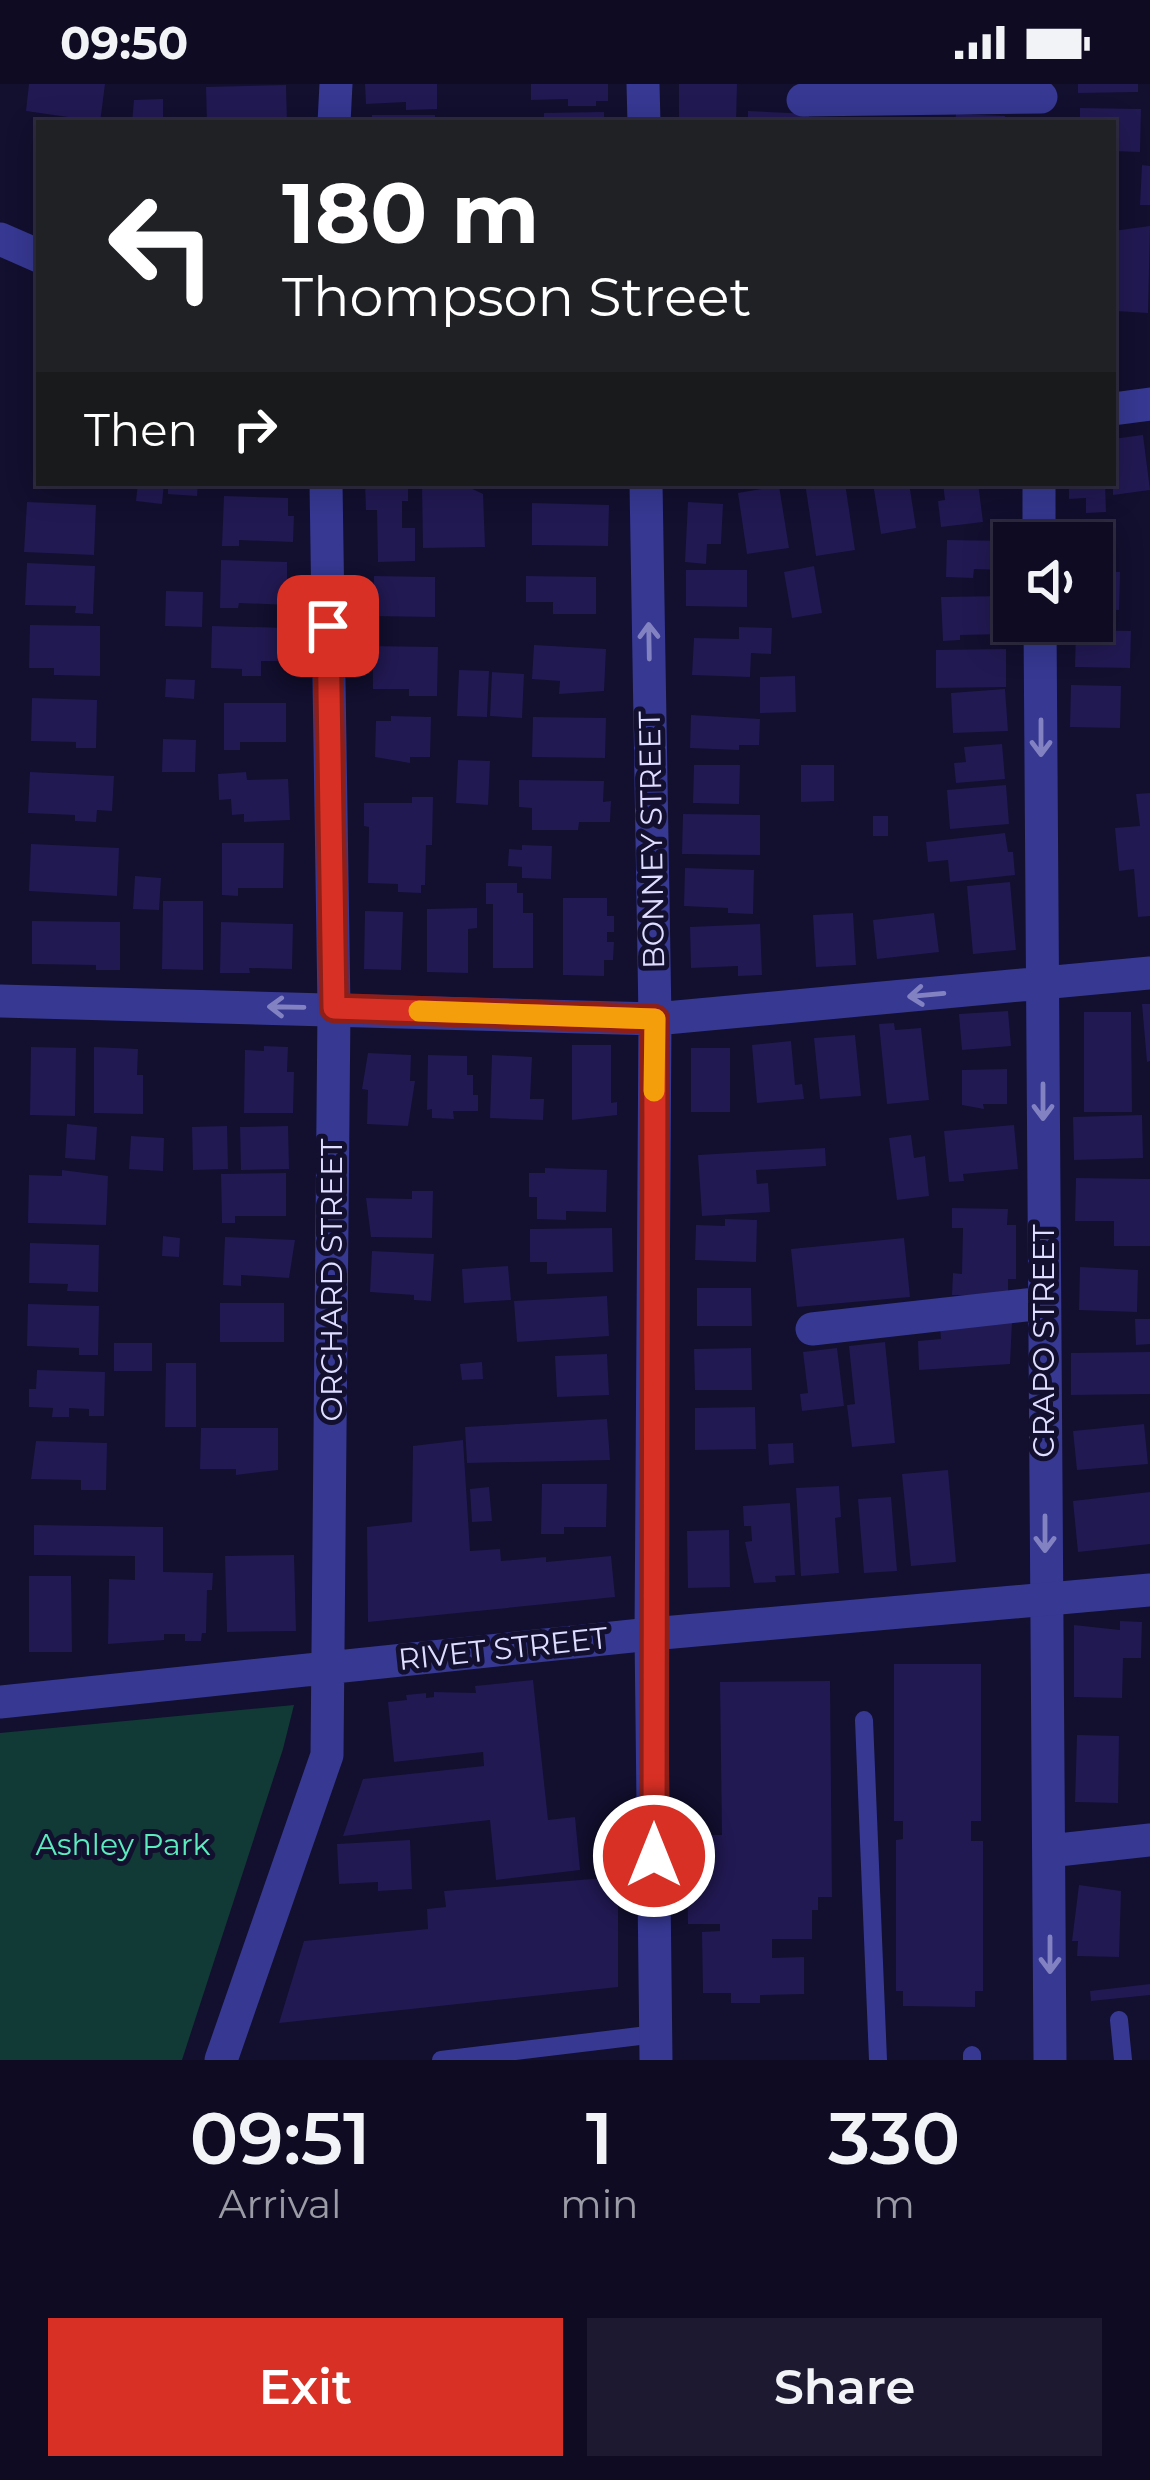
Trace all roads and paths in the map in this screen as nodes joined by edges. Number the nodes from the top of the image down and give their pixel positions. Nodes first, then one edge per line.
1 (336, 84) edge
2 (643, 84) edge
3 (803, 100) dead end
4 (1041, 102) edge
5 (334, 120) edge
6 (644, 120) edge
7 (0, 238) edge
8 (36, 255) edge
9 (1150, 404) edge
10 (1116, 410) edge
11 (326, 486) edge
12 (646, 486) edge
13 (1039, 486) edge
14 (1040, 522) edge
15 (1040, 642) edge
16 (1150, 973) edge
17 (1042, 985) junction
18 (0, 1001) edge
19 (334, 1008) junction
20 (655, 1019) junction
21 (1043, 1304) junction
22 (812, 1329) dead end
23 (1150, 1590) edge
24 (1045, 1601) junction
25 (651, 1634) junction
26 (330, 1666) junction
27 (0, 1702) edge
28 (864, 1720) dead end
29 (1150, 1840) edge
30 (1049, 1851) junction
31 (1119, 2020) dead end
32 (656, 2047) edge
33 (478, 2058) edge
34 (221, 2060) edge
35 (441, 2060) edge
36 (878, 2060) edge
37 (1050, 2060) edge
38 (1123, 2060) edge

1 - 5 street
2 - 6 street
3 - 4 street
7 - 8 street
9 - 10 street
11 - 19 street, ORCHARD STREET
20 -> 12 street, BONNEY STREET
13 - 14 street
15 -> 17 street, CRAPO STREET
16 - 17 street
17 -> 20 street
17 -> 21 street, CRAPO STREET
19 -> 18 street
19 - 20 street
19 - 26 street, ORCHARD STREET
20 - 25 street, BONNEY STREET
21 - 22 street
21 -> 24 street, CRAPO STREET
23 - 24 street, RIVET STREET
24 - 25 street, RIVET STREET
24 - 30 street, CRAPO STREET
25 - 26 street, RIVET STREET
25 - 32 street, BONNEY STREET
26 - 27 street, RIVET STREET
26 - 34 street, ORCHARD STREET
28 - 36 lane
29 - 30 street
30 -> 37 street, CRAPO STREET
31 - 38 lane
32 - 33 lane
33 - 35 lane

